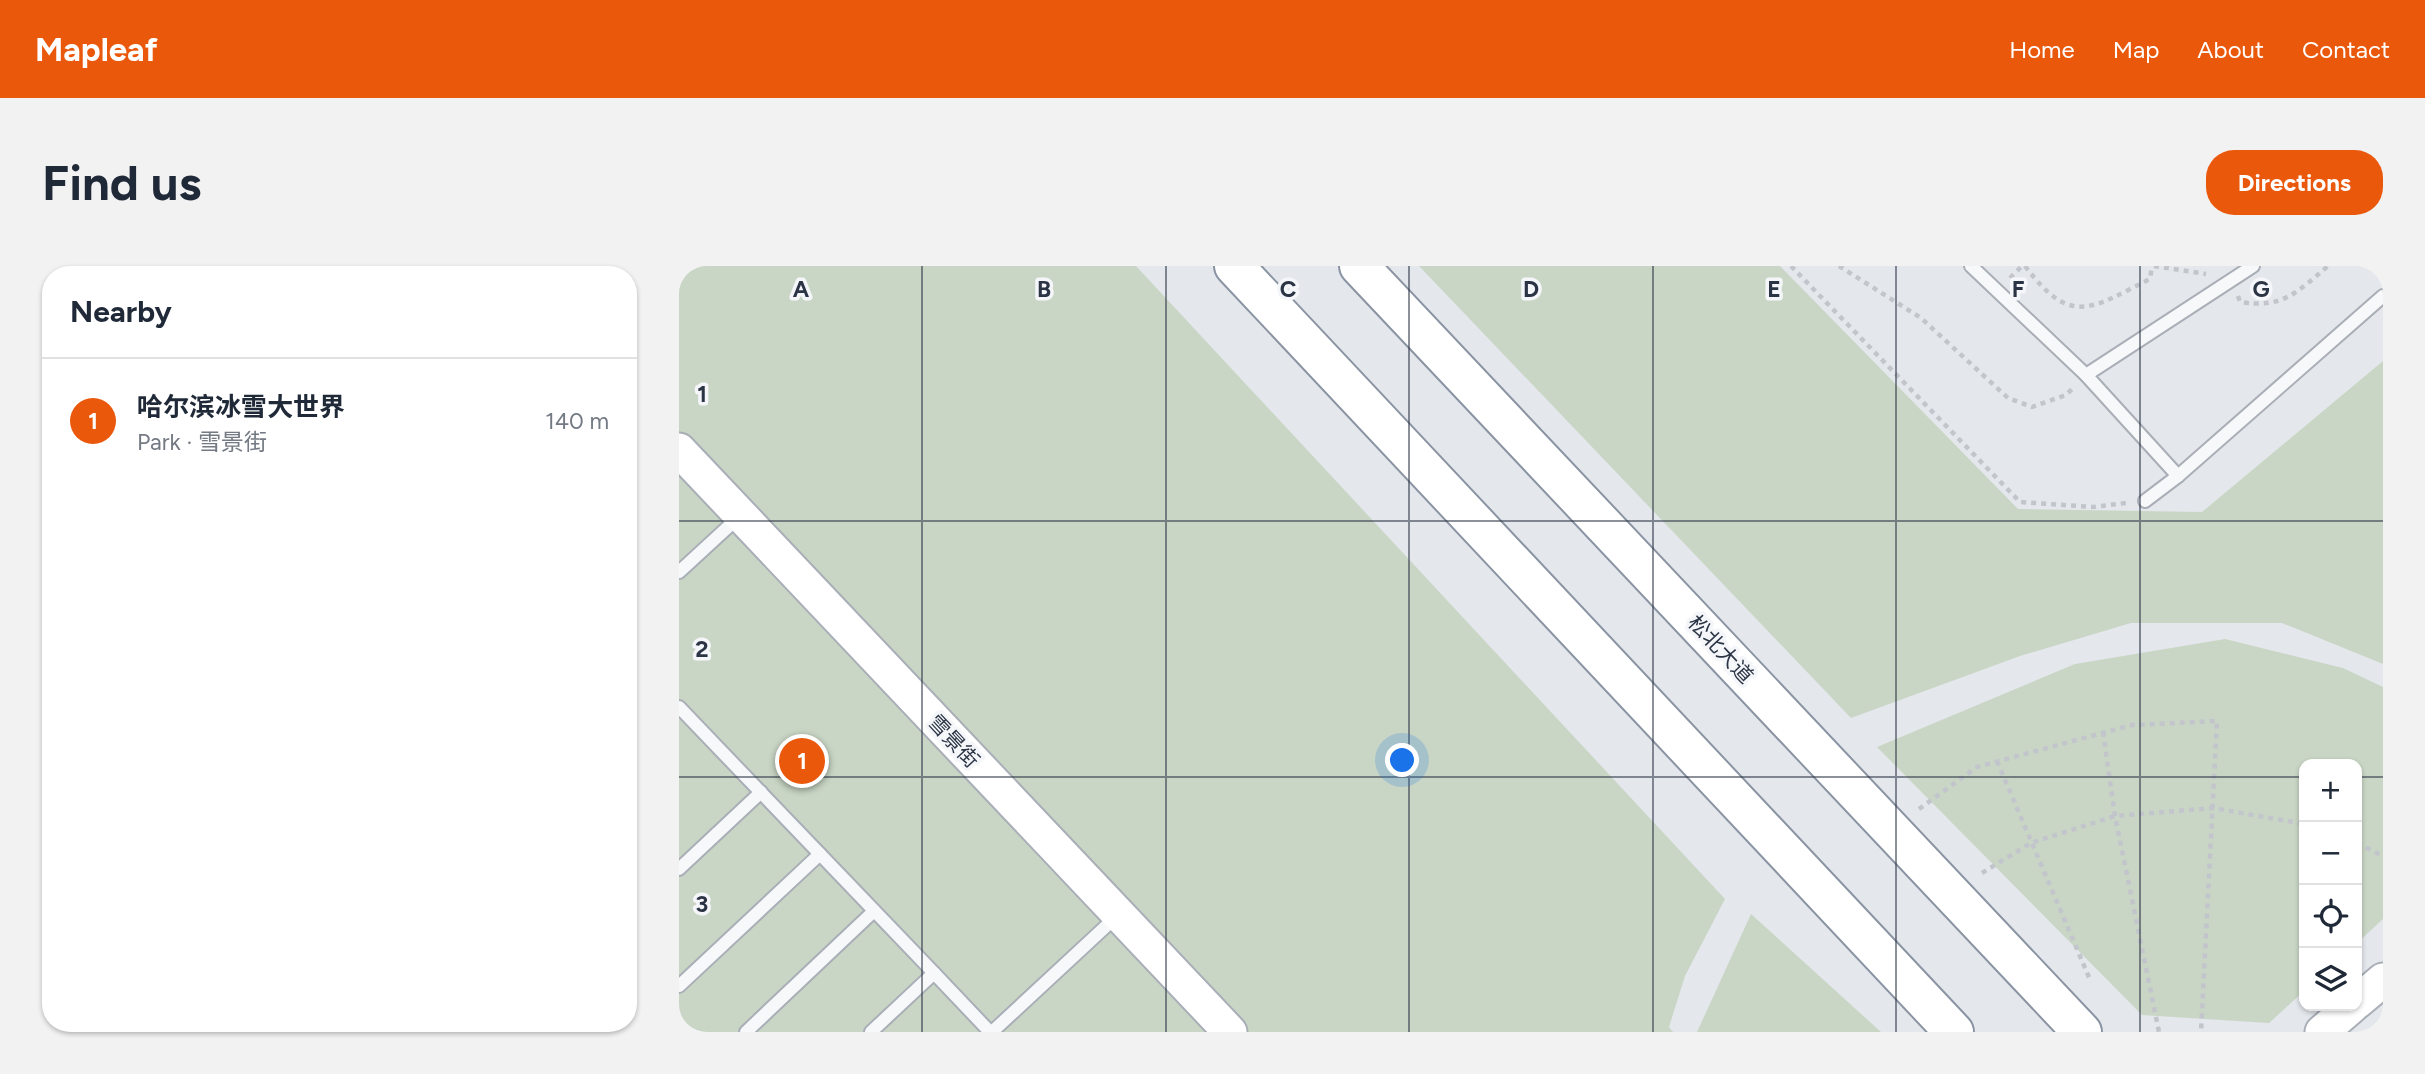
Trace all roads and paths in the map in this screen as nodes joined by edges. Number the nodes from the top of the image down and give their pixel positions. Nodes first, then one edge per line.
1 (1234, 266) edge
2 (1359, 266) edge
3 (1791, 266) edge
4 (1839, 266) edge
5 (1971, 266) edge
6 (2025, 266) edge
7 (2153, 266) edge
8 (2194, 266) edge
9 (2253, 266) edge
10 (2328, 266) edge
11 (2383, 296) edge
12 (2241, 302) dead end
13 (2086, 375) junction
14 (679, 450) edge
15 (2178, 476) junction
16 (2145, 501) joint
17 (741, 515) junction
18 (679, 572) edge
19 (680, 710) edge
20 (2103, 732) junction
21 (1997, 761) junction
22 (761, 792) junction
23 (2213, 808) junction
24 (1919, 809) dead end
25 (2115, 816) junction
26 (2299, 823) edge
27 (2031, 843) junction
28 (2362, 846) edge
29 (820, 854) junction
30 (2383, 856) edge
31 (679, 869) edge
32 (1982, 873) dead end
33 (874, 911) junction
34 (1119, 914) junction
35 (934, 973) junction
36 (2383, 980) edge
37 (2091, 982) dead end
38 (679, 986) edge
39 (2362, 998) edge
40 (2347, 1011) edge
41 (746, 1032) edge
42 (871, 1032) edge
43 (991, 1032) edge
44 (1230, 1032) edge
45 (1954, 1032) edge
46 (2082, 1032) edge
47 (2159, 1032) edge
48 (2201, 1032) edge
49 (2322, 1032) edge

1 - 45 highway
2 - 46 highway, 松北大道
3 - 16 path
4 - 13 path
5 - 13 lane
6 - 7 path
7 - 8 path
9 - 13 lane
10 - 12 path
11 - 15 lane
13 - 15 lane
14 - 17 street, 雪景街
15 - 16 lane
17 - 18 lane
17 - 34 street, 雪景街
19 - 22 lane
20 - 21 path
20 - 23 path
20 - 25 path
21 - 24 path
21 - 27 path
22 - 29 lane
22 - 31 lane
23 - 25 path
23 - 26 path
23 - 48 path
25 - 27 path
25 - 47 path
27 - 32 path
27 - 37 path
28 - 30 path
29 - 33 lane
29 - 38 lane
33 - 35 lane
33 - 41 lane
34 - 43 lane
34 - 44 street, 雪景街
35 - 42 lane
35 - 43 lane
36 - 39 street
40 - 49 street

